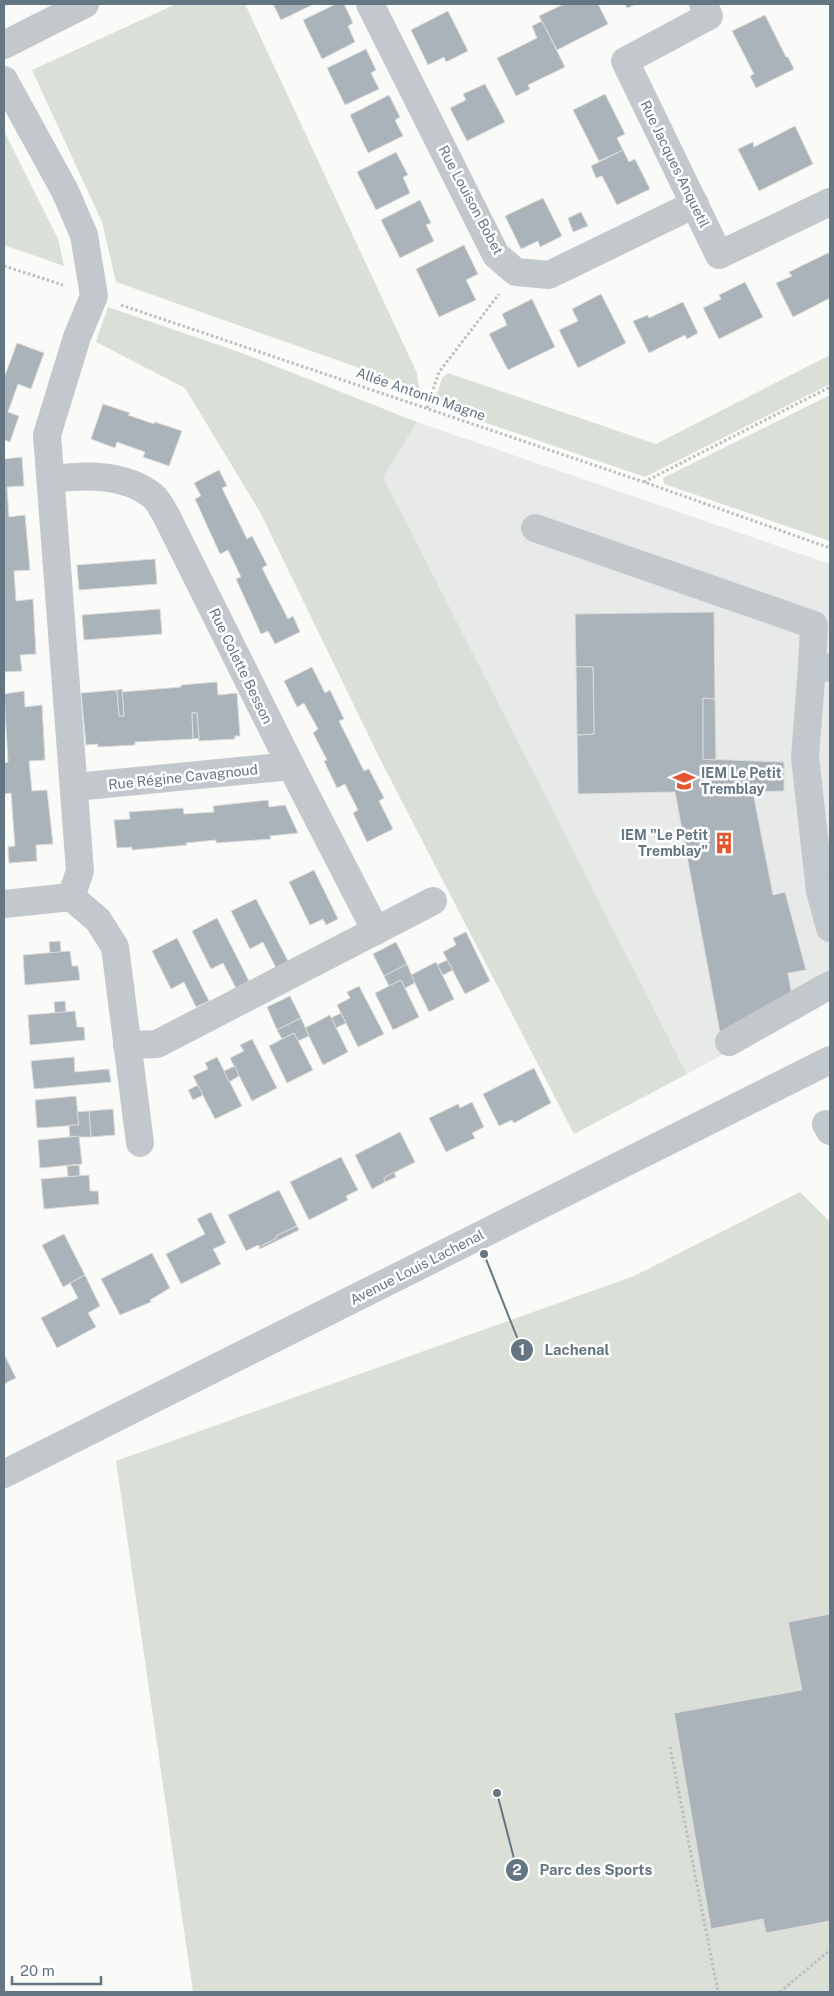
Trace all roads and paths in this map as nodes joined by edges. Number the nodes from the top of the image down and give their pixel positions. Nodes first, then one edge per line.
1 (85, 4) edge
2 (370, 4) edge
3 (703, 4) edge
4 (4, 45) edge
5 (4, 80) edge
6 (830, 202) edge
7 (695, 204) junction
8 (4, 266) edge
9 (516, 272) junction
10 (94, 296) junction
11 (830, 387) edge
12 (427, 408) junction
13 (52, 479) junction
14 (644, 482) junction
15 (535, 528) dead end
16 (830, 548) edge
17 (821, 667) edge
18 (291, 766) junction
19 (75, 787) junction
20 (825, 890) edge
21 (71, 897) junction
22 (433, 901) dead end
23 (4, 904) edge
24 (830, 928) edge
25 (376, 931) junction
26 (830, 985) edge
27 (729, 1042) dead end
28 (127, 1045) junction
29 (830, 1060) edge
30 (140, 1142) dead end
31 (4, 1474) edge
32 (670, 1747) dead end
33 (830, 1950) edge
34 (718, 1992) edge
35 (780, 1992) edge

1 - 4 street
2 - 9 street, Rue Louison Bobet
3 - 7 street, Rue Jacques Anquetil
5 - 10 street
6 - 7 street, Rue Jacques Anquetil
7 - 9 street
8 - 10 path, Allée Antonin Magne
9 - 12 path
10 - 12 path, Allée Antonin Magne
10 - 13 street
11 - 14 path
12 - 14 path, Allée Antonin Magne
13 - 18 street, Rue Colette Besson
13 - 19 street
14 - 16 path, Allée Antonin Magne
15 - 17 street
17 - 20 street
18 - 19 street, Rue Régine Cavagnoud
18 - 25 street, Rue Colette Besson
19 - 21 street
20 - 24 street
21 - 23 street
21 - 28 street
22 - 25 street
25 - 28 street
26 - 27 street
28 - 30 street
29 - 31 street, Avenue Louis Lachenal
32 - 34 path
33 - 35 path

